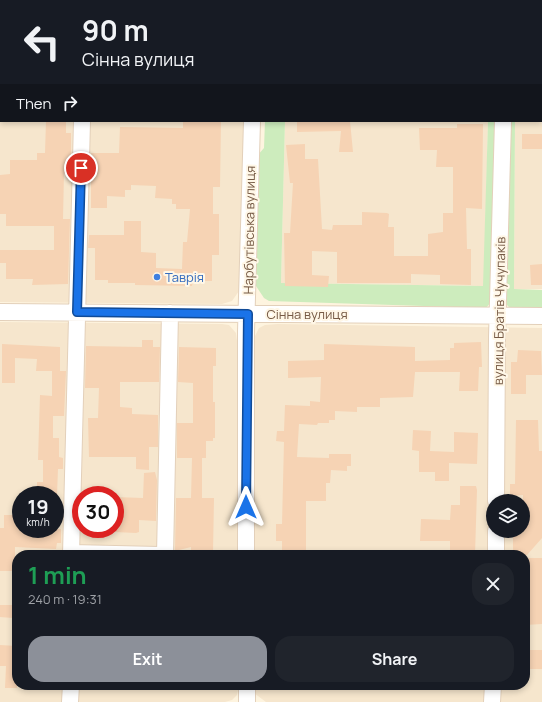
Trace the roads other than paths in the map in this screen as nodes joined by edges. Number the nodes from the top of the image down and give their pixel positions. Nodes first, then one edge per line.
1 (82, 122) edge
2 (252, 122) edge
3 (503, 122) edge
4 (0, 312) edge
5 (77, 312) junction
6 (170, 313) junction
7 (248, 314) junction
8 (499, 316) junction
9 (542, 316) edge
10 (496, 494) edge
11 (496, 538) edge
12 (71, 550) edge
13 (165, 550) edge
14 (246, 550) edge
15 (496, 550) edge
16 (70, 690) edge
17 (247, 690) edge
18 (493, 690) edge
19 (70, 702) edge
20 (247, 702) edge
21 (492, 702) edge

1 - 5 street
2 - 7 street, Нарбутівська вулиця
3 - 8 street, вулиця Братів Чучупаків
4 - 5 street, Сінна вулиця
5 - 6 street, Сінна вулиця
5 - 12 street
6 - 7 street, Сінна вулиця
6 - 13 street
7 - 8 street, Сінна вулиця
7 - 14 street, Нарбутівська вулиця
8 - 9 street, Сінна вулиця
8 - 10 street, вулиця Братів Чучупаків
11 - 15 street
16 - 19 street
17 - 20 street
18 - 21 street

